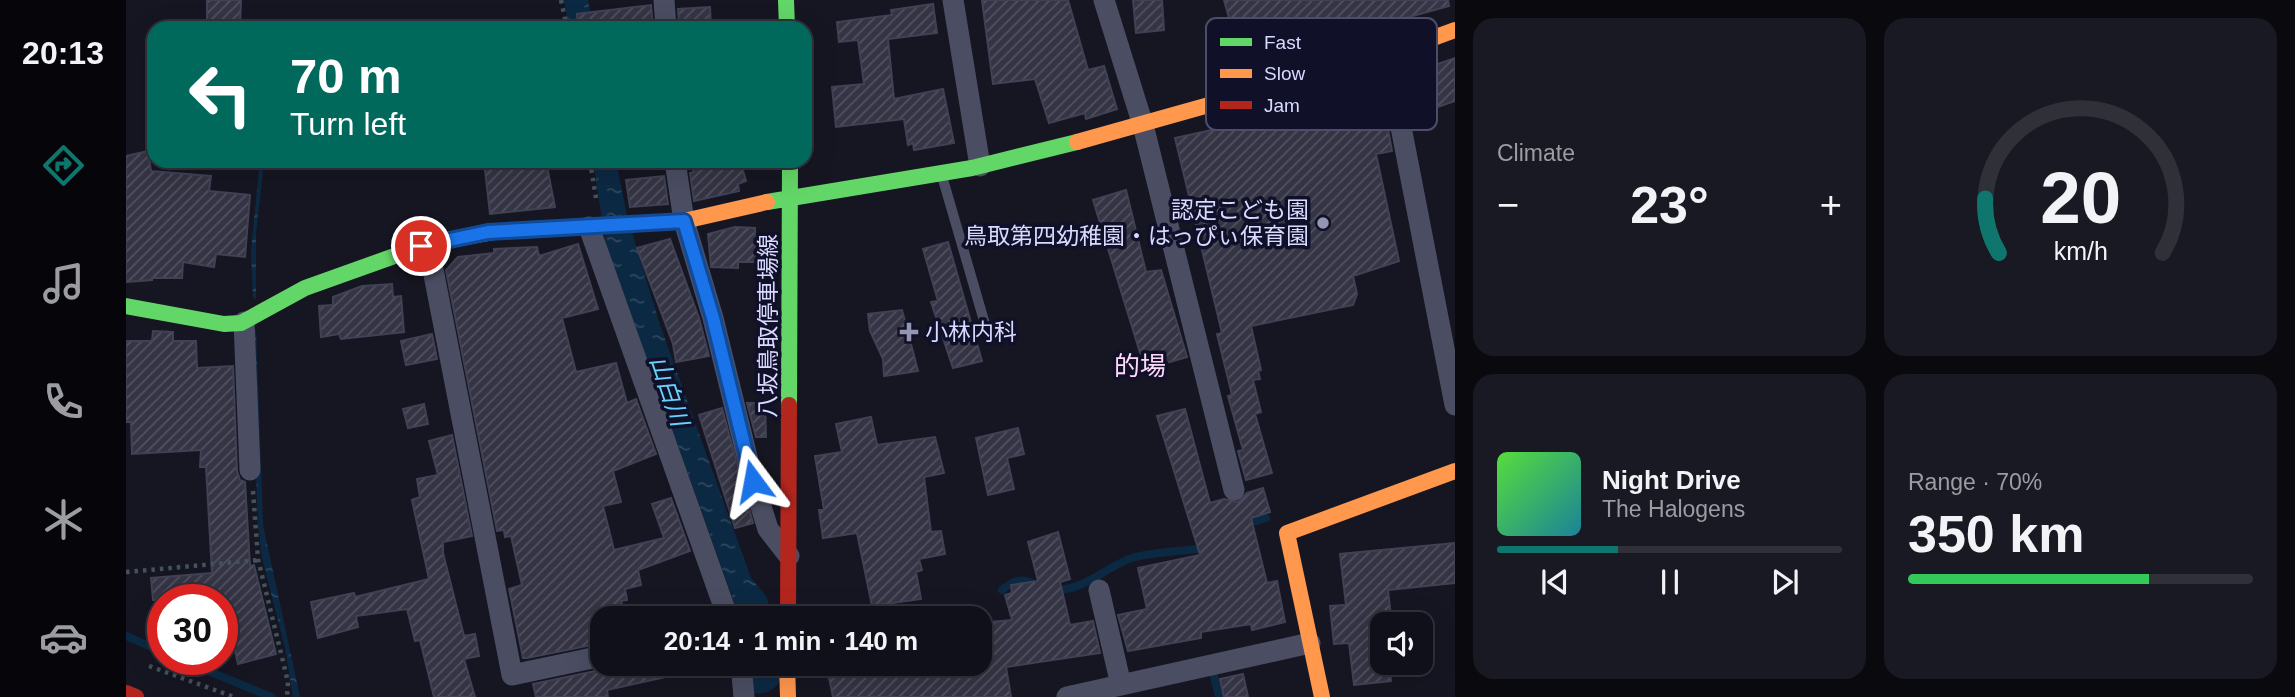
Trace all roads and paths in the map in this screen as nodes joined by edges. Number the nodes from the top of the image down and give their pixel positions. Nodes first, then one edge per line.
1 (561, 0) edge
2 (664, 0) edge
3 (786, 0) edge
4 (953, 0) edge
5 (1104, 0) edge
6 (565, 21) edge
7 (666, 21) edge
8 (787, 21) edge
9 (1455, 30) edge
10 (1437, 37) edge
11 (1206, 107) edge
12 (1143, 125) junction
13 (1402, 130) edge
14 (980, 166) junction
15 (590, 168) edge
16 (676, 168) edge
17 (790, 168) edge
18 (941, 174) junction
19 (791, 197) junction
20 (684, 221) junction
21 (594, 226) junction
22 (428, 244) junction
23 (126, 306) edge
24 (244, 322) junction
25 (987, 331) dead end
26 (1455, 405) edge
27 (250, 470) joint
28 (1455, 471) edge
29 (1234, 490) dead end
30 (789, 556) junction
31 (259, 560) junction
32 (126, 572) edge
33 (1099, 590) dead end
34 (725, 606) edge
35 (788, 606) edge
36 (1310, 643) junction
37 (590, 658) edge
38 (138, 662) dead end
39 (742, 676) edge
40 (787, 676) edge
41 (1121, 685) junction
42 (126, 693) edge
43 (136, 697) edge
44 (233, 697) edge
45 (287, 697) edge
46 (744, 697) edge
47 (788, 697) edge
48 (1067, 697) edge
49 (1322, 697) edge

1 - 6 path
2 - 7 street
3 - 8 main road
4 - 14 street
5 - 12 street
9 - 10 main road
11 - 12 main road
12 - 14 main road
12 - 29 street
13 - 26 street
14 - 18 main road
15 - 21 path
16 - 20 street
17 - 19 main road, 八坂鳥取停車場線
18 - 19 main road
18 - 25 lane
19 - 20 main road
19 - 30 main road, 八坂鳥取停車場線
20 - 21 main road
20 - 30 street
21 - 22 main road
21 - 34 street
22 - 24 main road
22 - 37 street
23 - 24 main road
24 - 27 street
27 - 31 path
28 - 36 main road
30 - 35 main road, 八坂鳥取停車場線
31 - 32 path
31 - 45 path
33 - 41 street
36 - 41 street
36 - 49 main road
38 - 44 path
39 - 46 street
40 - 47 main road
41 - 48 street
42 - 43 main road

